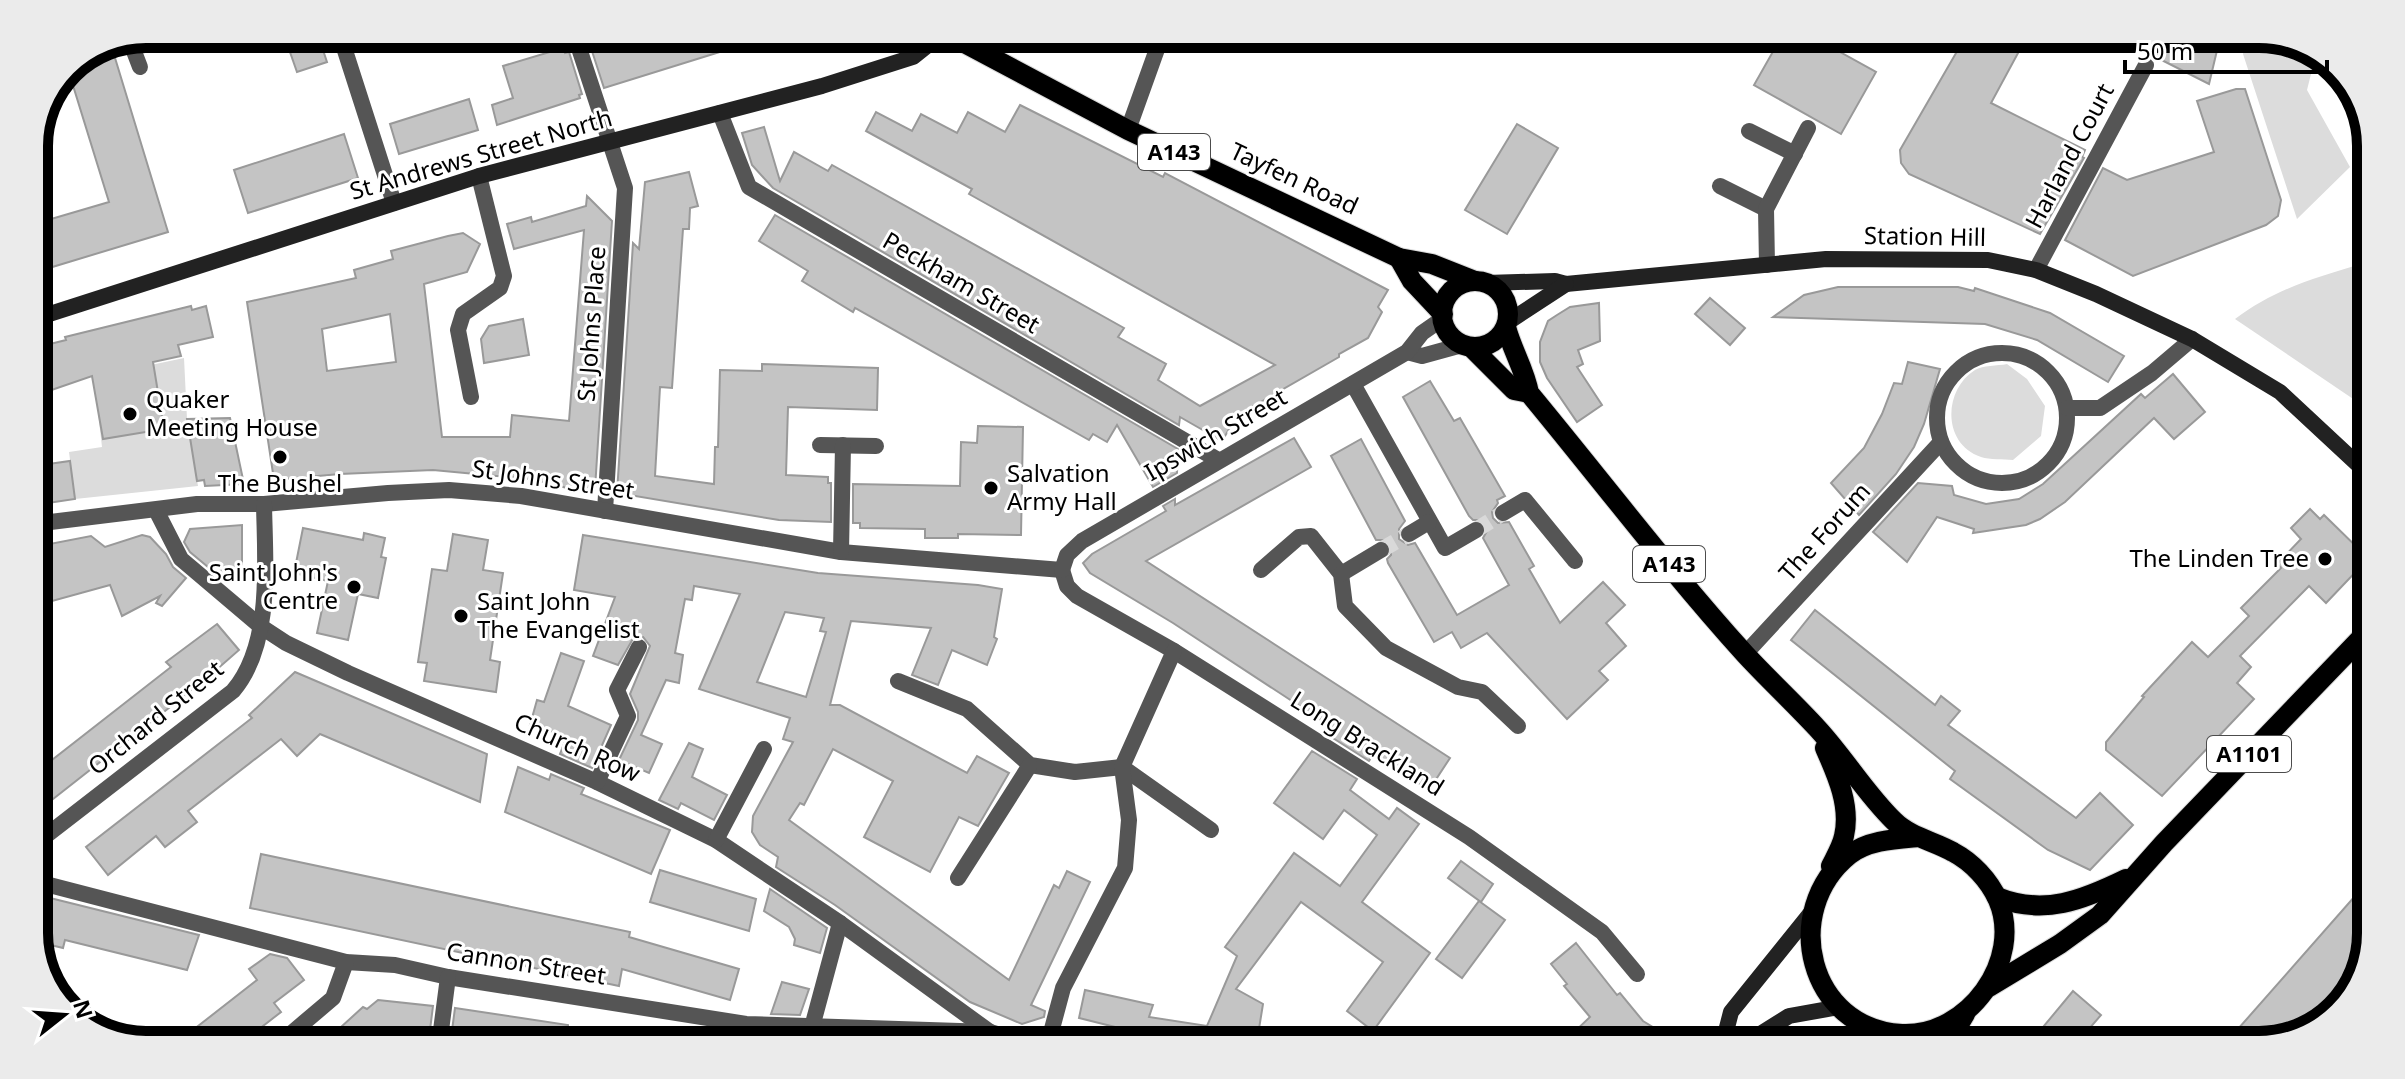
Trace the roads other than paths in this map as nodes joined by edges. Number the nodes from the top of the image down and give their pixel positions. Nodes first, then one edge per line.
1 (344, 48) edge
2 (579, 48) edge
3 (924, 48) edge
4 (974, 48) edge
5 (1157, 48) edge
6 (133, 49) edge
7 (2146, 65) dead end
8 (140, 67) dead end
9 (720, 113) junction
10 (1808, 128) dead end
11 (1128, 130) junction
12 (1749, 131) dead end
13 (611, 142) junction
14 (1795, 154) junction
15 (479, 176) junction
16 (1720, 186) dead end
17 (394, 203) junction
18 (1766, 209) junction
19 (1399, 258) junction
20 (1767, 265) junction
21 (2036, 270) junction
22 (1481, 282) junction
23 (1566, 284) junction
24 (48, 314) edge
25 (1442, 316) junction
26 (1507, 324) junction
27 (2192, 339) junction
28 (1467, 346) junction
29 (1407, 352) junction
30 (1353, 384) junction
31 (1529, 393) junction
32 (471, 397) dead end
33 (2067, 408) junction
34 (1941, 442) junction
35 (820, 445) dead end
36 (843, 445) junction
37 (876, 446) dead end
38 (1218, 460) junction
39 (2357, 464) edge
40 (264, 504) junction
41 (156, 510) junction
42 (605, 511) junction
43 (1503, 513) tunnel mouth
44 (48, 522) edge
45 (1429, 522) junction
46 (1476, 530) tunnel mouth
47 (1409, 534) tunnel mouth
48 (1381, 550) tunnel mouth
49 (841, 552) junction
50 (1575, 561) dead end
51 (1062, 570) junction
52 (1261, 570) dead end
53 (1341, 574) junction
54 (260, 626) junction
55 (2357, 642) edge
56 (639, 647) dead end
57 (1174, 651) junction
58 (1745, 654) junction
59 (898, 681) dead end
60 (1518, 726) dead end
61 (1817, 728) junction
62 (764, 749) dead end
63 (1030, 765) junction
64 (1122, 767) junction
65 (597, 782) junction
66 (1211, 830) dead end
67 (48, 834) edge
68 (1919, 837) junction
69 (716, 840) junction
70 (2133, 876) junction
71 (958, 878) dead end
72 (1825, 880) junction
73 (48, 885) edge
74 (1997, 897) junction
75 (1814, 909) junction
76 (840, 923) junction
77 (346, 962) junction
78 (1637, 974) dead end
79 (448, 977) junction
80 (1986, 988) junction
81 (1839, 1007) junction
82 (1967, 1011) junction
83 (812, 1027) junction
84 (294, 1031) edge
85 (441, 1031) edge
86 (739, 1031) edge
87 (758, 1031) edge
88 (954, 1031) edge
89 (989, 1031) edge
90 (1051, 1031) edge
91 (1726, 1031) edge
92 (1765, 1031) edge
93 (1876, 1031) edge
94 (1924, 1031) edge
95 (1955, 1031) edge

1 - 17 street
2 - 13 street, St Johns Place
3 - 9 street, St Andrews Street North
4 - 11 main road, Tayfen Road / A143
5 - 11 street
6 - 8 street
7 - 21 street, Harland Court
9 - 13 street, St Andrews Street North
9 - 38 street, Peckham Street
10 - 14 street
11 - 19 main road, Tayfen Road / A143
12 - 14 street
13 - 15 street, St Andrews Street North
13 - 42 street, St Johns Place
14 - 18 street
15 - 17 street, St Andrews Street North
15 - 32 street
16 - 18 street
17 - 24 street, St Andrews Street North
18 - 20 street
19 - 22 main road, Tayfen Road / A143
19 - 25 main road, Tayfen Road / A143
20 - 21 street, Station Hill
20 - 23 street, Station Hill
21 - 27 street, Station Hill
22 - 23 street, Station Hill
22 - 25 main road
22 - 26 main road
23 - 26 street, Station Hill
25 - 28 main road
25 - 29 street, Ipswich Street
26 - 28 main road
26 - 31 main road, A143
27 - 33 street
27 - 39 street, Station Hill
28 - 29 street, Ipswich Street
28 - 31 main road, A143
29 - 30 street, Ipswich Street
30 - 38 street, Ipswich Street
30 - 45 street
31 - 58 main road, A143
33 - 34 street
33 - 34 street
34 - 58 street, The Forum
35 - 36 street
36 - 37 street
36 - 49 street
38 - 51 street, Ipswich Street
40 - 41 street, St Johns Street
40 - 42 street, St Johns Street
40 - 54 street, Orchard Street
41 - 44 street, St Johns Street
41 - 54 street, Church Row
42 - 49 street, St Johns Street
43 - 50 street
45 - 46 street
45 - 47 street
48 - 53 street
49 - 51 street, St Johns Street
51 - 57 street, Long Brackland
52 - 53 street
53 - 60 street
54 - 65 street, Church Row
54 - 67 street, Orchard Street
55 - 70 main road, A1101
56 - 65 street
57 - 64 street
57 - 78 street, Long Brackland
58 - 61 main road, A143
59 - 63 street
61 - 68 main road, A143
61 - 72 main road, A143
62 - 69 street
63 - 64 street
63 - 71 street
64 - 66 street
64 - 90 street
65 - 69 street, Church Row
68 - 72 main road
68 - 74 main road
69 - 76 street, Church Row
70 - 74 main road, A1101
70 - 80 main road, A1101
72 - 75 main road
73 - 77 street, Cannon Street
74 - 80 main road
75 - 81 main road
75 - 91 street
76 - 83 street
76 - 89 street, Church Row
77 - 79 street, Cannon Street
77 - 84 street
79 - 85 street
79 - 86 street, Cannon Street
80 - 82 main road
81 - 92 street
81 - 93 main road
82 - 94 main road
82 - 95 main road
83 - 87 street, Cannon Street
83 - 88 street, Cannon Street

